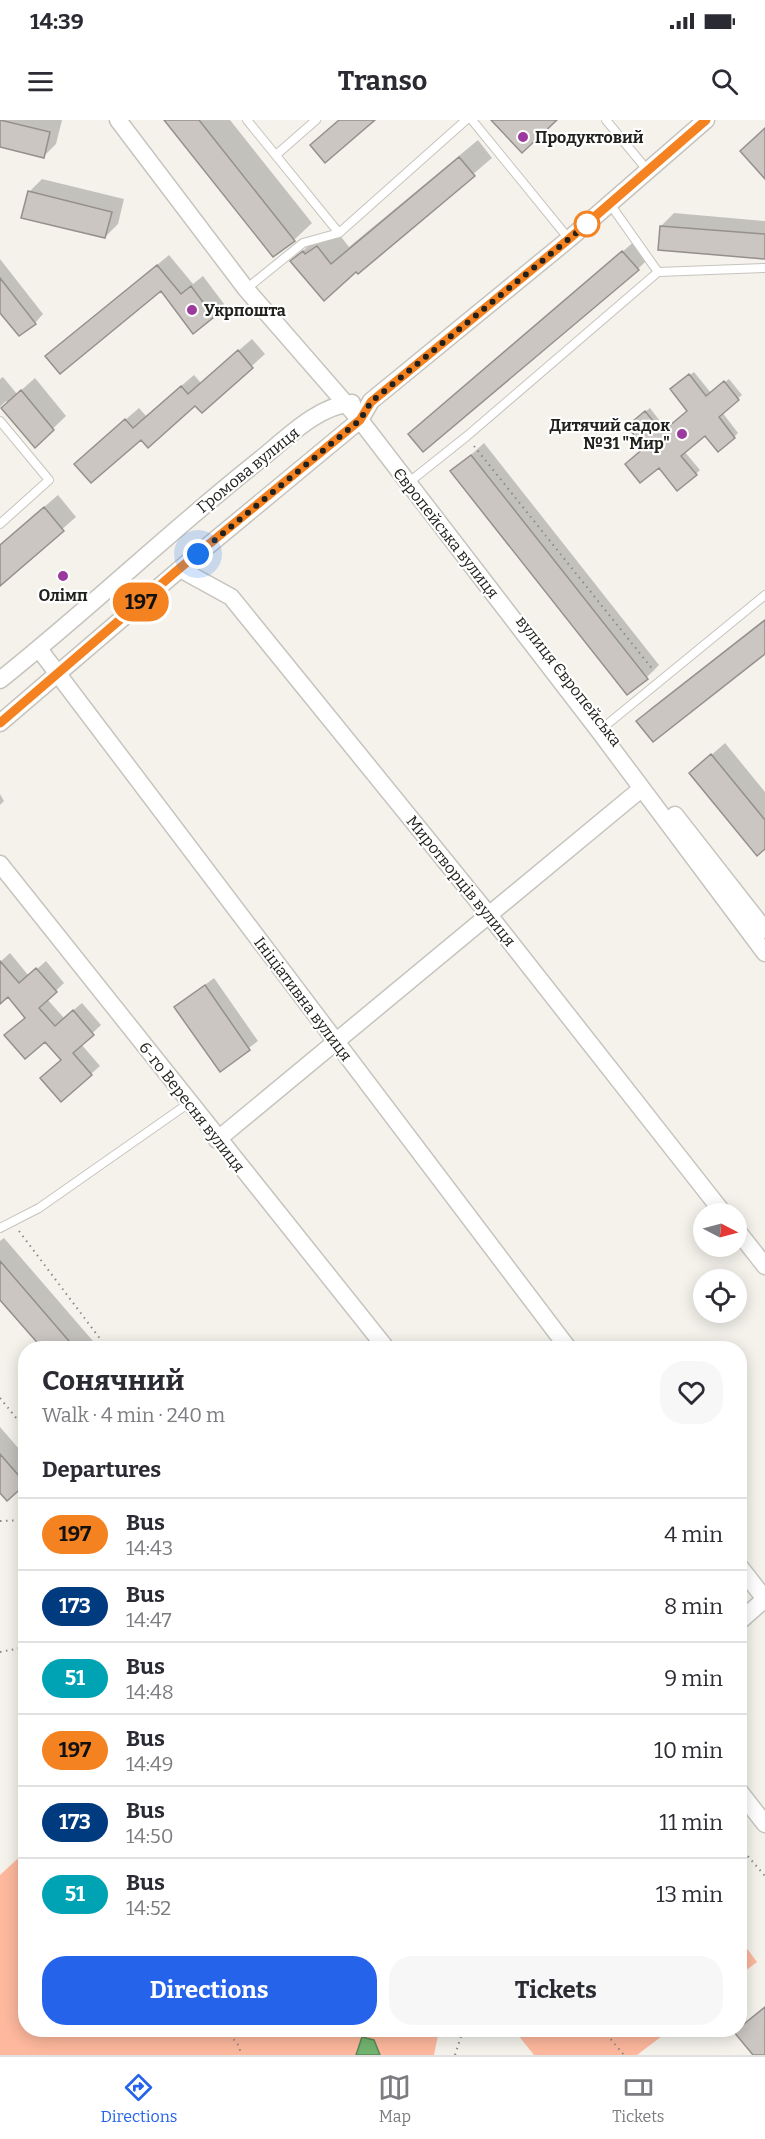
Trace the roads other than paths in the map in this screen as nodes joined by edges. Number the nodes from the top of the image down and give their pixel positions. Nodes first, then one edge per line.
1 (118, 120) edge
2 (247, 120) edge
3 (316, 120) edge
4 (466, 120) edge
5 (472, 120) edge
6 (606, 120) edge
7 (706, 120) edge
8 (276, 155) junction
9 (648, 171) junction
10 (610, 204) junction
11 (339, 233) junction
12 (569, 239) junction
13 (765, 268) edge
14 (658, 272) junction
15 (246, 289) junction
16 (371, 402) junction
17 (343, 404) junction
18 (360, 420) junction
19 (0, 421) edge
20 (373, 432) dead end
21 (408, 483) junction
22 (0, 524) edge
23 (180, 568) junction
24 (765, 595) edge
25 (39, 649) junction
26 (57, 672) junction
27 (0, 680) edge
28 (0, 723) edge
29 (599, 731) junction
30 (641, 789) junction
31 (0, 864) edge
32 (489, 915) junction
33 (765, 920) edge
34 (757, 932) edge
35 (765, 953) edge
36 (336, 1042) junction
37 (189, 1103) junction
38 (217, 1140) junction
39 (715, 1203) edge
40 (0, 1228) edge
41 (747, 1243) edge
42 (765, 1266) edge
43 (380, 1341) edge
44 (563, 1341) edge
45 (747, 1576) edge
46 (765, 1599) edge
47 (747, 1615) edge
48 (747, 1801) edge
49 (765, 1824) edge

1 - 15 street, Європейська вулиця
2 - 8 lane
3 - 8 lane
4 - 11 lane
5 - 12 lane
6 - 9 lane
7 - 9 street, Громова вулиця
8 - 11 lane
9 - 10 street, Громова вулиця
10 - 12 street, Громова вулиця
10 - 14 lane
11 - 15 lane
12 - 16 street, Громова вулиця
13 - 14 lane
14 - 21 lane
15 - 17 street, Європейська вулиця
16 - 17 street, Громова вулиця
16 - 18 street, Громова вулиця
17 - 18 street, Європейська вулиця
17 - 25 street, Громова вулиця
18 - 21 street, Європейська вулиця
18 - 23 street, Громова вулиця
19 - 22 lane
20 - 34 street, вулиця Європейська
21 - 29 street, Європейська вулиця
23 - 26 street, Громова вулиця
23 - 32 street, Миротворців вулиця
24 - 29 lane
25 - 26 street, Ініціативна вулиця
25 - 27 street, Громова вулиця
26 - 28 street, Громова вулиця
26 - 36 street, Ініціативна вулиця
29 - 30 street, Європейська вулиця
30 - 32 street
30 - 34 street, Європейська вулиця
31 - 37 street, 6-го Вересня вулиця
32 - 36 street
32 - 39 street, Миротворців вулиця
33 - 34 lane
34 - 35 street, Європейська вулиця
36 - 38 street
36 - 44 street, Ініціативна вулиця
37 - 38 street, 6-го Вересня вулиця
37 - 40 lane
38 - 43 street, 6-го Вересня вулиця
41 - 42 street
45 - 46 street
46 - 47 street
48 - 49 street

